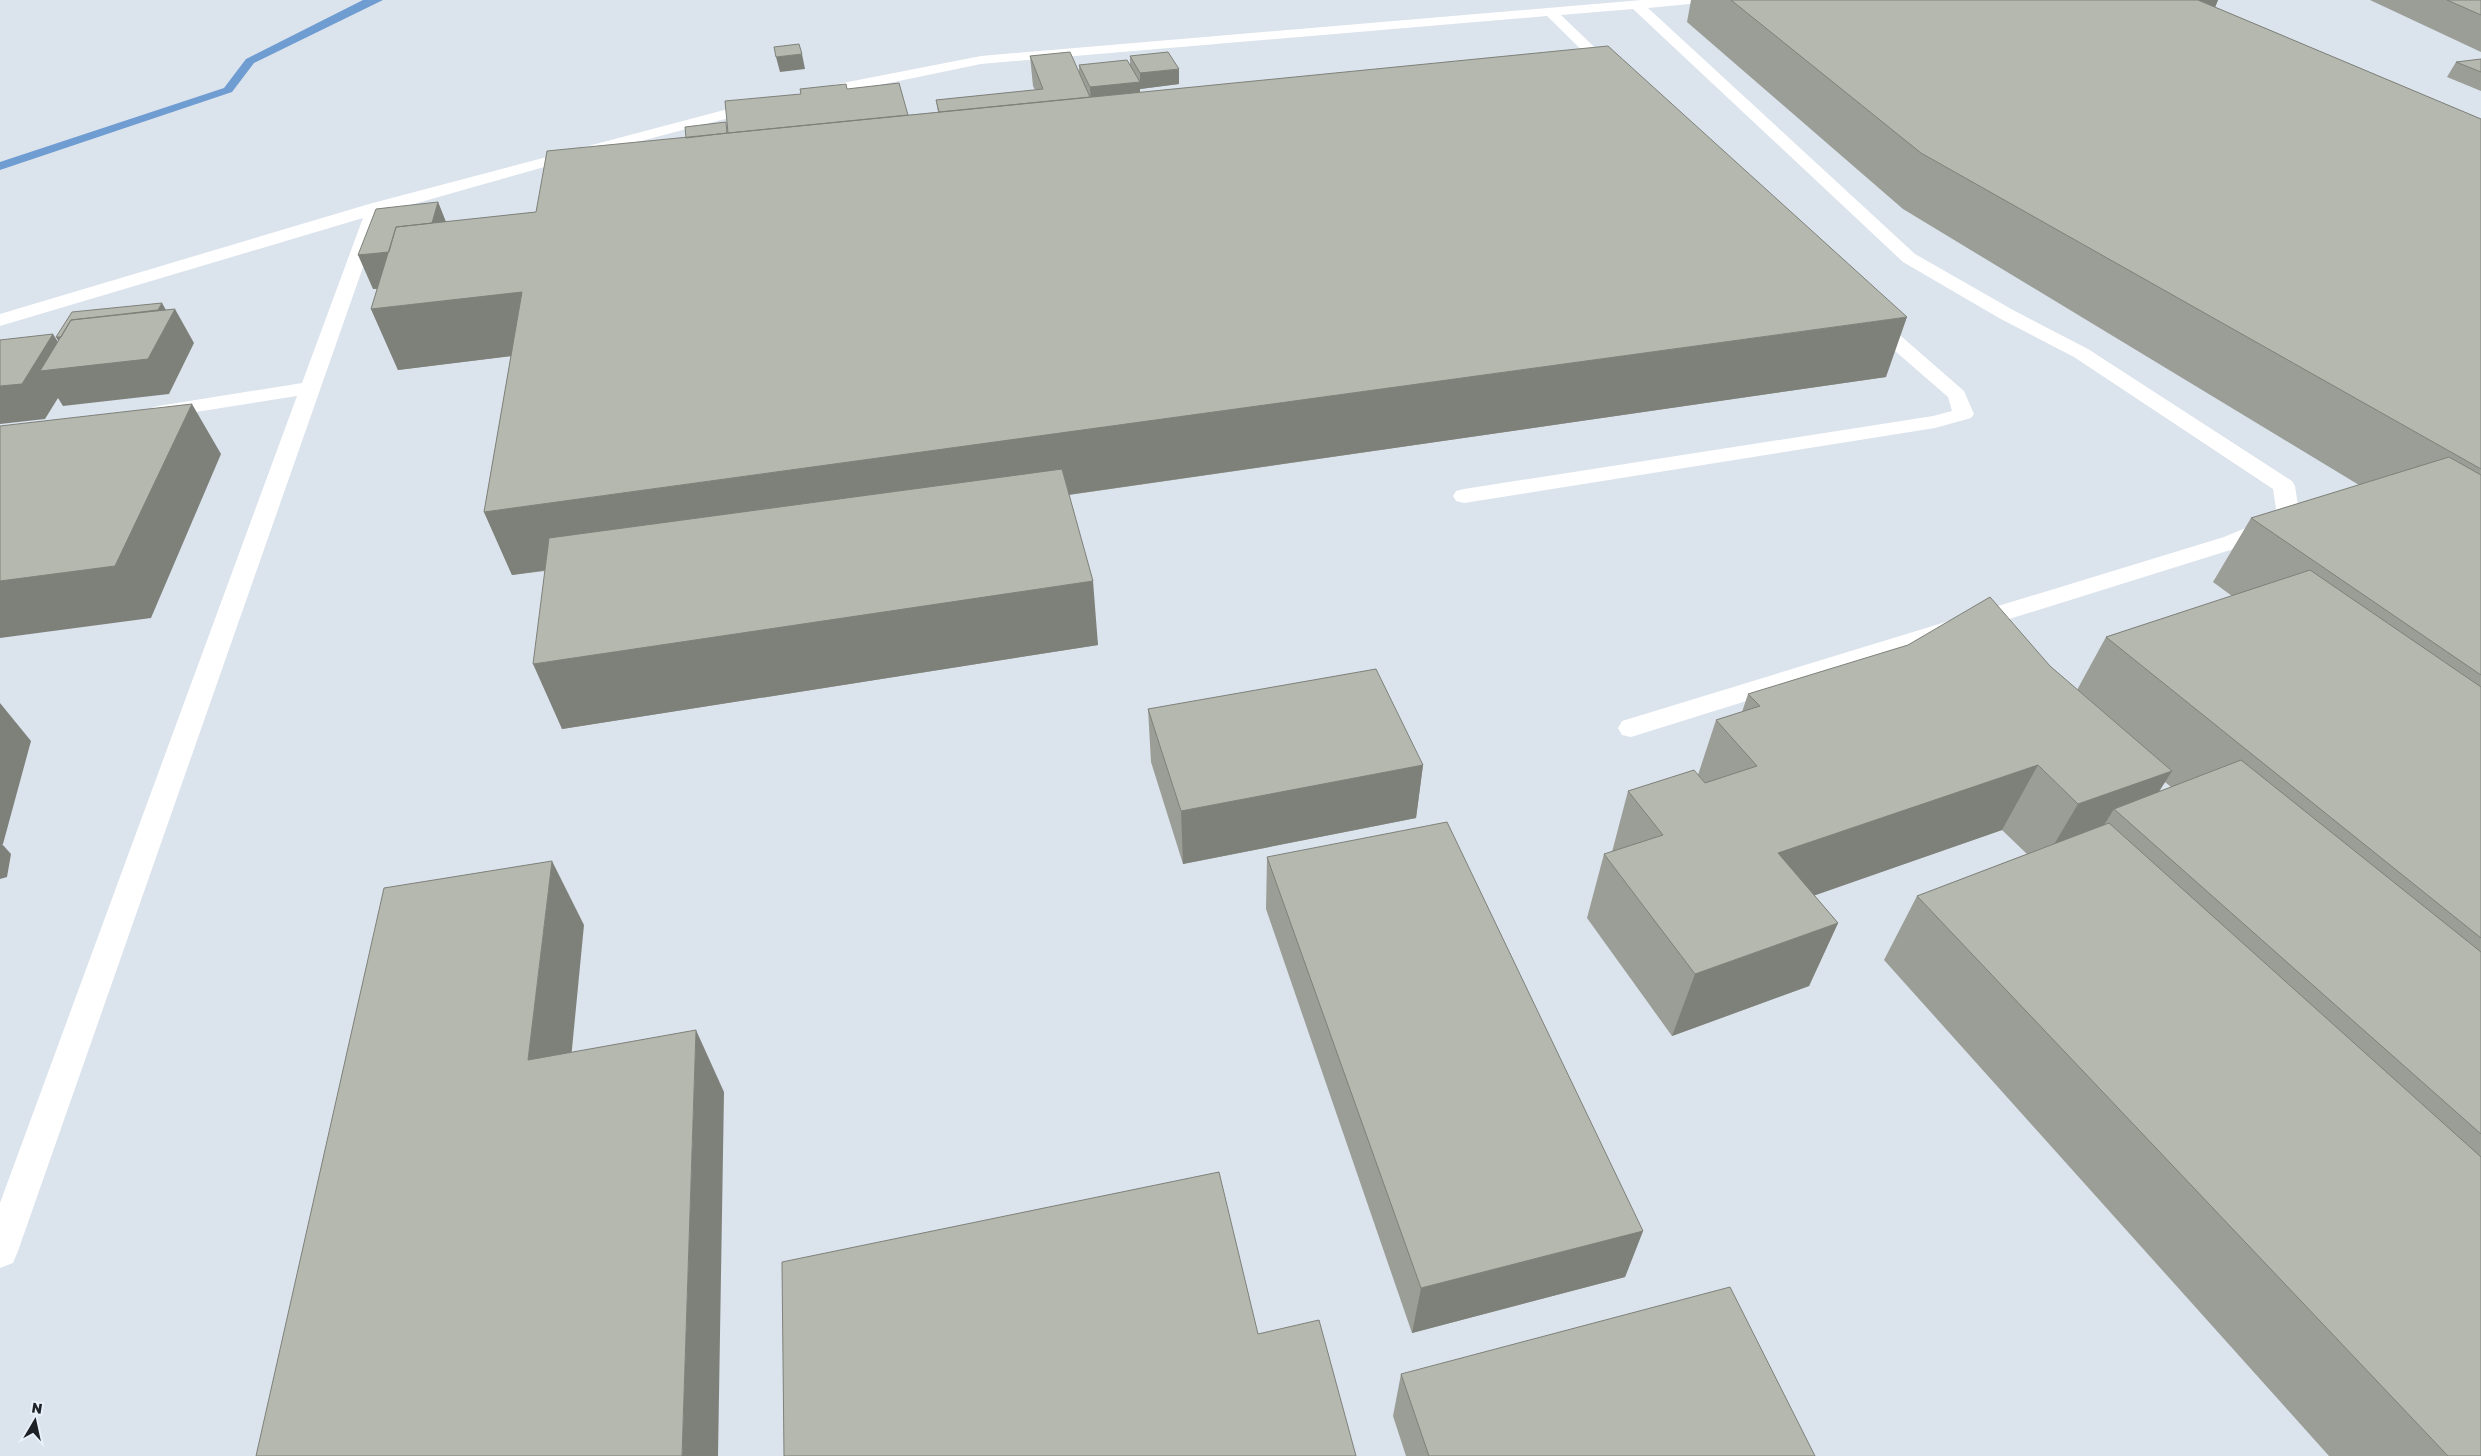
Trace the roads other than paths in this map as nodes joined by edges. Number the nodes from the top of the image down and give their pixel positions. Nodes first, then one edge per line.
1 (1690, 0) edge
2 (1637, 5) junction
3 (1551, 13) junction
4 (1622, 81) edge
5 (796, 98) edge
6 (777, 101) edge
7 (374, 208) junction
8 (1856, 306) edge
9 (0, 320) edge
10 (310, 388) junction
11 (143, 414) edge
12 (1464, 496) dead end
13 (1631, 728) dead end
14 (0, 1251) edge

1 - 2 lane
2 - 3 lane
2 - 13 lane
3 - 4 lane
3 - 5 lane
6 - 7 lane
7 - 9 lane
7 - 10 lane
8 - 12 lane
10 - 11 lane
10 - 14 lane

